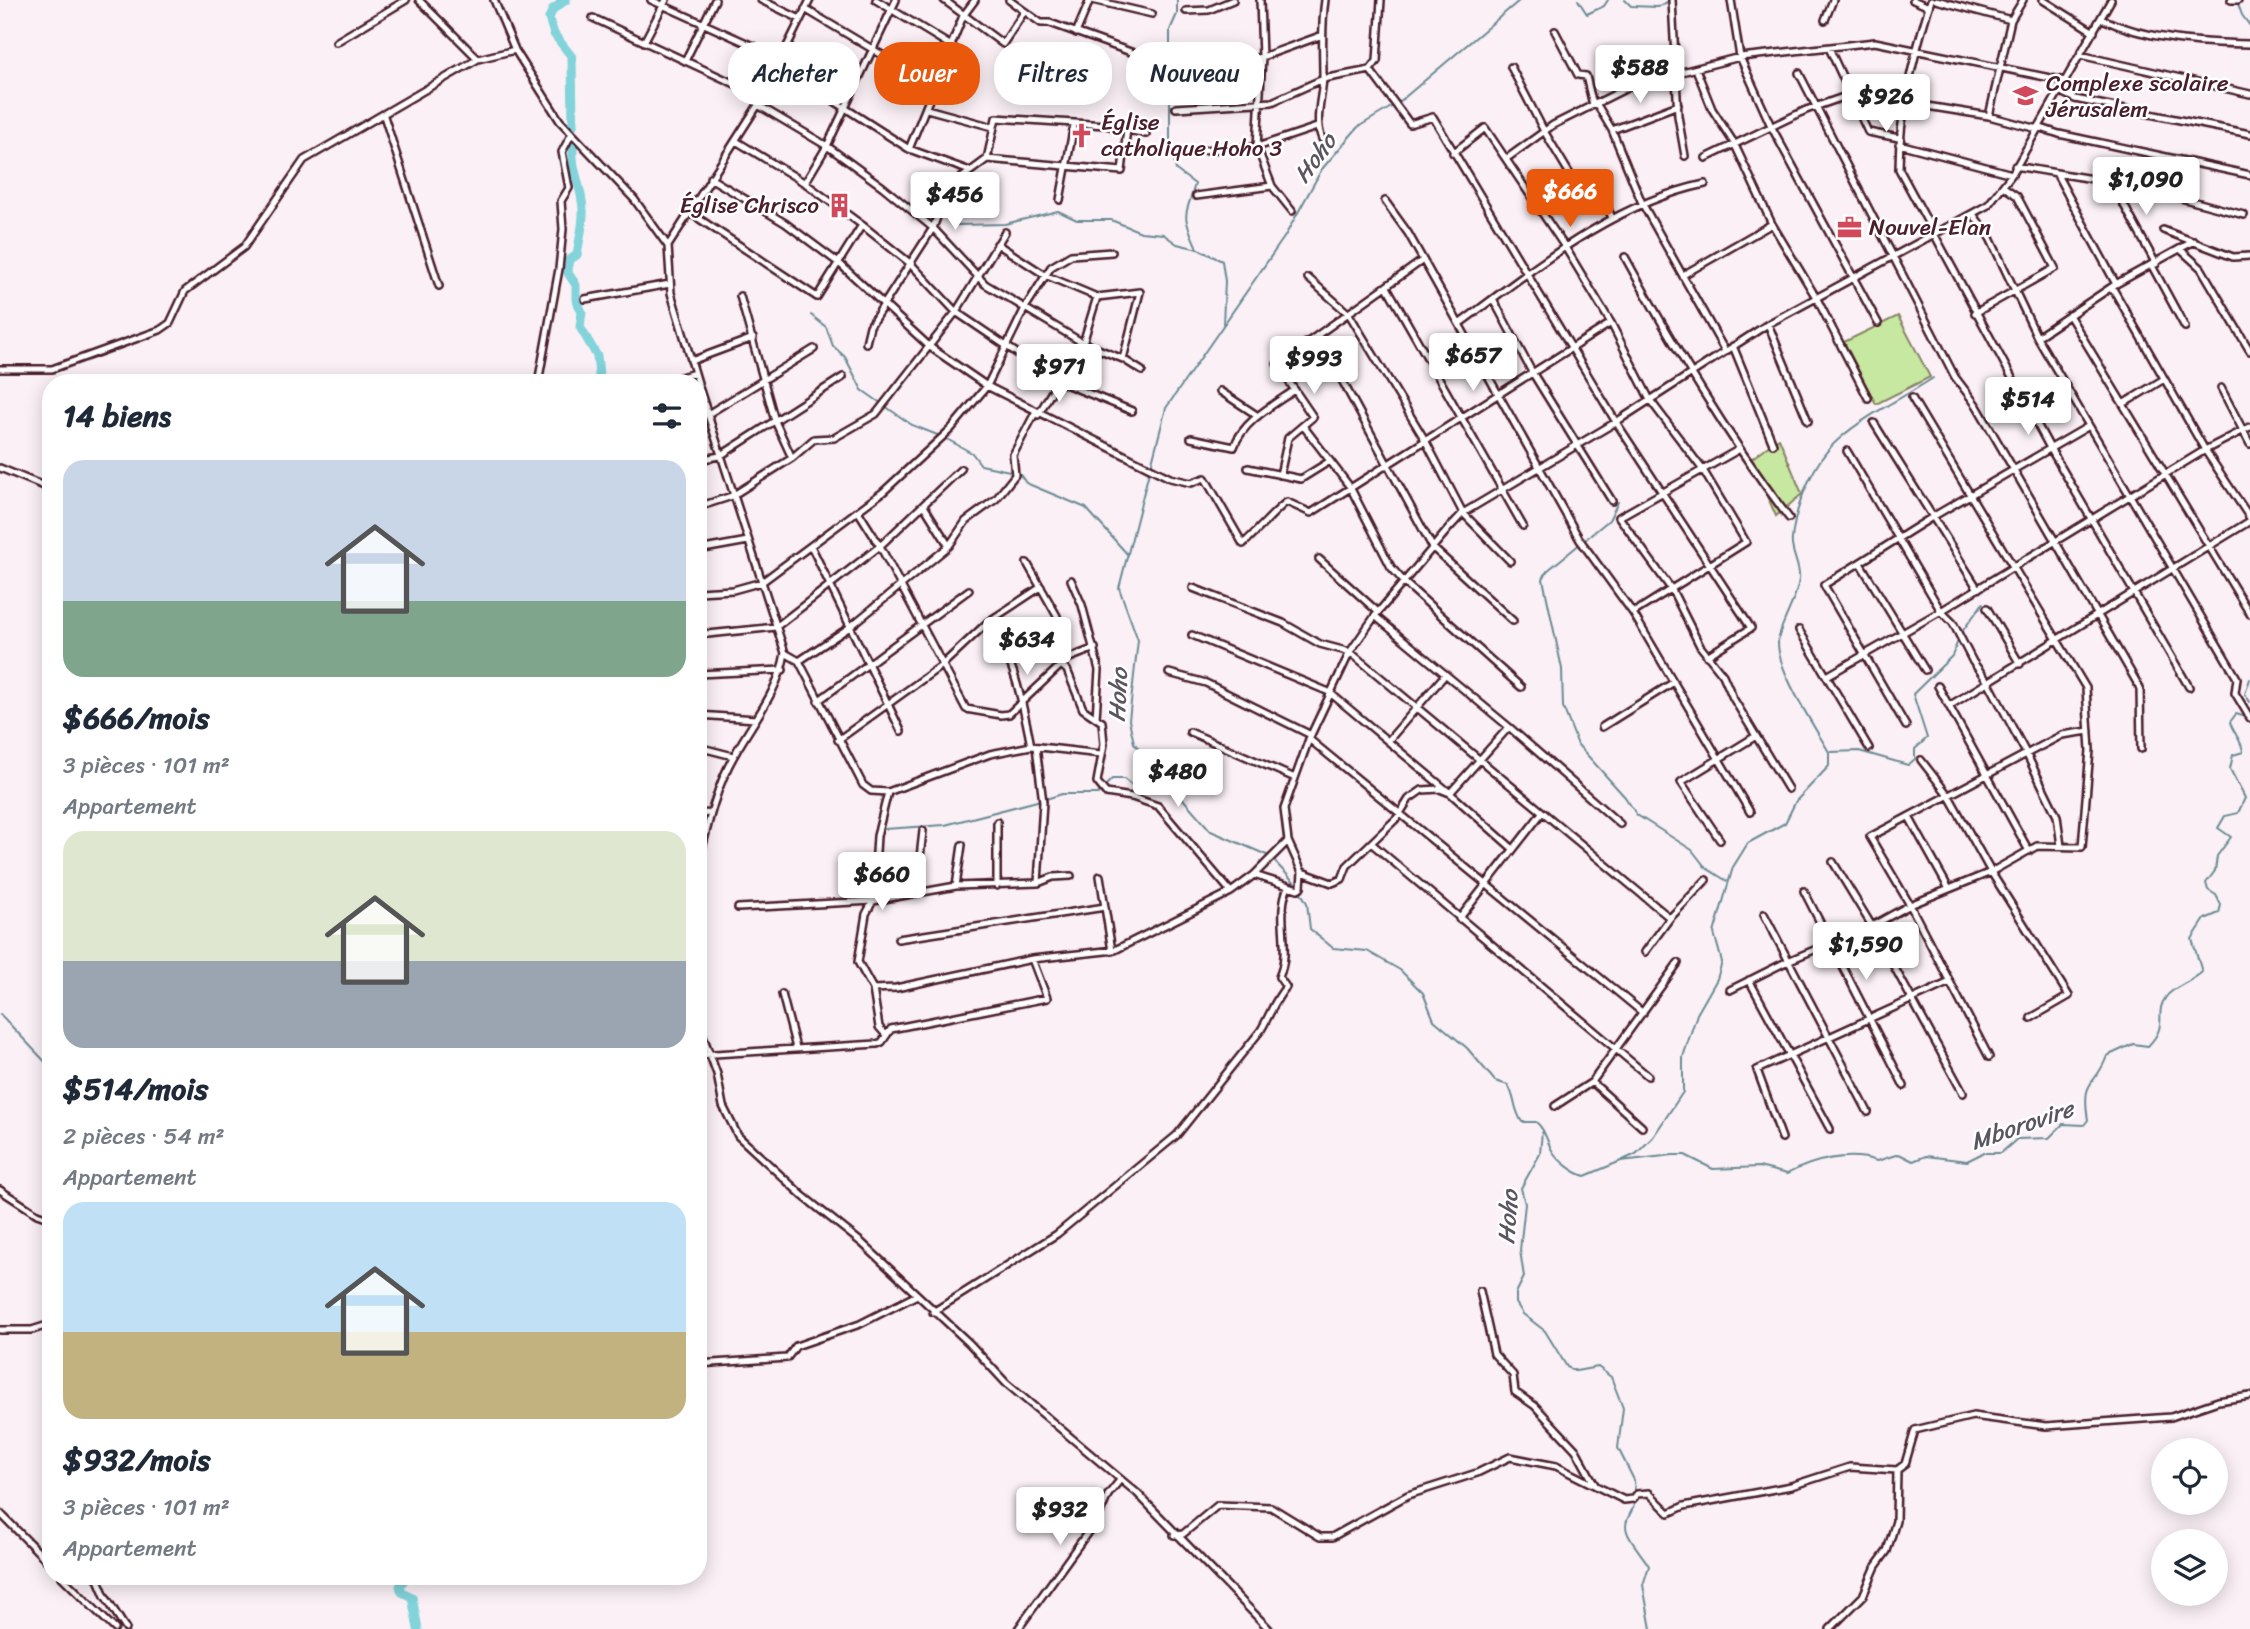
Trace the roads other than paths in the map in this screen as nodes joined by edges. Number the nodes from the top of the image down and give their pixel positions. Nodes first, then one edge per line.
1 (406, 0) edge
2 (419, 0) edge
3 (494, 0) edge
4 (651, 0) edge
5 (715, 0) edge
6 (761, 0) edge
7 (810, 0) edge
8 (876, 0) edge
9 (896, 0) edge
10 (944, 0) edge
11 (975, 0) edge
12 (1009, 0) edge
13 (1091, 0) edge
14 (1233, 0) edge
15 (1261, 0) edge
16 (1325, 0) edge
17 (1381, 0) edge
18 (1672, 0) edge
19 (1731, 0) edge
20 (1833, 0) edge
21 (1913, 0) edge
22 (1933, 0) edge
23 (2023, 0) edge
24 (2043, 0) edge
25 (2111, 0) edge
26 (2231, 0) edge
27 (2238, 0) edge
28 (665, 3) edge
29 (1929, 7) junction
30 (805, 9) junction
31 (891, 10) junction
32 (1186, 11) dead end
33 (1024, 12) junction
34 (1152, 14) dead end
35 (963, 16) junction
36 (593, 18) dead end
37 (800, 19) junction
38 (2102, 19) junction
39 (1825, 20) dead end
40 (2011, 20) junction
41 (703, 25) junction
42 (1555, 31) dead end
43 (2094, 32) junction
44 (1076, 33) junction
45 (1320, 36) junction
46 (644, 42) junction
47 (738, 42) edge
48 (789, 42) edge
49 (945, 42) edge
50 (955, 42) edge
51 (1262, 42) edge
52 (336, 43) dead end
53 (2250, 44) edge
54 (873, 48) junction
55 (1829, 48) junction
56 (515, 50) junction
57 (1917, 50) junction
58 (1126, 51) edge
59 (2080, 55) junction
60 (1264, 56) edge
61 (1740, 57) junction
62 (478, 59) junction
63 (685, 61) junction
64 (1511, 67) dead end
65 (2000, 67) junction
66 (1370, 69) junction
67 (1696, 69) junction
68 (1799, 73) dead end
69 (1677, 75) junction
70 (1323, 79) junction
71 (728, 81) edge
72 (2065, 81) junction
73 (2059, 91) junction
74 (1852, 94) junction
75 (2250, 94) edge
76 (1905, 101) junction
77 (1264, 103) edge
78 (1594, 104) junction
79 (758, 105) joint
80 (843, 105) edge
81 (929, 105) edge
82 (1225, 105) edge
83 (1259, 105) edge
84 (1678, 105) junction
85 (846, 107) junction
86 (1816, 107) junction
87 (1175, 108) dead end
88 (928, 109) junction
89 (384, 116) junction
90 (1989, 116) junction
91 (1074, 125) junction
92 (1771, 126) junction
93 (993, 127) junction
94 (1317, 127) junction
95 (2037, 128) junction
96 (1127, 130) junction
97 (1612, 130) junction
98 (1544, 131) junction
99 (1146, 134) dead end
100 (2250, 134) edge
101 (571, 135) junction
102 (1322, 139) dead end
103 (736, 141) junction
104 (1899, 141) junction
105 (1734, 143) junction
106 (827, 146) junction
107 (1257, 147) junction
108 (909, 149) junction
109 (1201, 150) dead end
110 (1453, 153) junction
111 (1685, 156) dead end
112 (1706, 158) dead end
113 (987, 159) junction
114 (1506, 159) junction
115 (2015, 166) junction
116 (1066, 168) junction
117 (970, 171) junction
118 (2056, 173) junction
119 (2012, 174) junction
120 (2250, 175) edge
121 (710, 178) junction
122 (805, 183) junction
123 (2112, 183) junction
124 (1705, 184) dead end
125 (1272, 186) junction
126 (1577, 186) junction
127 (2004, 187) junction
128 (1196, 196) dead end
129 (1060, 200) dead end
130 (1385, 201) dead end
131 (1642, 203) junction
132 (1536, 207) junction
133 (1292, 211) dead end
134 (689, 212) junction
135 (1973, 214) junction
136 (2244, 215) dead end
137 (1612, 218) junction
138 (1772, 224) junction
139 (862, 225) junction
140 (933, 228) junction
141 (2164, 230) dead end
142 (1005, 232) dead end
143 (1933, 236) junction
144 (2193, 241) junction
145 (997, 244) junction
146 (667, 246) junction
147 (1565, 247) junction
148 (2181, 250) junction
149 (1112, 252) dead end
150 (2250, 256) edge
151 (1625, 257) dead end
152 (1896, 257) junction
153 (1423, 260) junction
154 (840, 264) junction
155 (911, 264) junction
156 (2154, 265) junction
157 (1045, 275) junction
158 (1526, 275) junction
159 (1683, 275) junction
160 (976, 276) junction
161 (1308, 278) dead end
162 (1855, 279) junction
163 (670, 284) junction
164 (439, 286) dead end
165 (2114, 286) junction
166 (1387, 287) junction
167 (2015, 290) junction
168 (740, 296) dead end
169 (1097, 297) junction
170 (585, 299) dead end
171 (1493, 299) junction
172 (1817, 299) junction
173 (886, 304) junction
174 (1025, 308) junction
175 (956, 312) junction
176 (1975, 313) junction
177 (1349, 314) junction
178 (2069, 315) junction
179 (1611, 323) junction
180 (1878, 323) dead end
181 (1459, 324) junction
182 (1768, 324) junction
183 (2185, 327) dead end
184 (1318, 336) junction
185 (2037, 337) junction
186 (752, 338) junction
187 (866, 343) dead end
188 (1083, 343) junction
189 (1733, 346) junction
190 (930, 347) junction
191 (1008, 348) junction
192 (814, 349) dead end
193 (1572, 349) junction
194 (1725, 351) junction
195 (2250, 351) edge
196 (1124, 359) junction
197 (691, 361) junction
198 (0, 369) edge
199 (1142, 371) dead end
200 (1532, 372) junction
201 (695, 373) joint
202 (540, 374) edge
203 (691, 374) edge
204 (1690, 374) junction
205 (764, 377) junction
206 (843, 377) dead end
207 (2164, 380) junction
208 (1058, 381) junction
209 (987, 386) junction
210 (2221, 388) dead end
211 (1294, 390) junction
212 (1220, 391) dead end
213 (1498, 393) junction
214 (1868, 398) dead end
215 (1912, 398) dead end
216 (1650, 400) junction
217 (2123, 404) junction
218 (707, 411) edge
219 (1132, 411) dead end
220 (708, 414) junction
221 (1036, 414) junction
222 (1258, 416) junction
223 (1461, 416) junction
224 (775, 421) junction
225 (1808, 421) dead end
226 (1616, 422) junction
227 (1874, 423) dead end
228 (2089, 426) junction
229 (1304, 427) junction
230 (2250, 427) edge
231 (2242, 432) junction
232 (1191, 438) dead end
233 (1425, 440) junction
234 (1773, 444) dead end
235 (2250, 444) edge
236 (1576, 445) junction
237 (2050, 448) junction
238 (1738, 450) junction
239 (2205, 450) junction
240 (1847, 451) dead end
241 (720, 456) junction
242 (707, 458) edge
243 (792, 458) junction
244 (1329, 461) junction
245 (1387, 464) junction
246 (0, 468) edge
247 (1248, 468) dead end
248 (1538, 468) junction
249 (961, 469) dead end
250 (1703, 470) junction
251 (2013, 470) junction
252 (2165, 474) junction
253 (1280, 475) junction
254 (42, 485) edge
255 (1350, 488) junction
256 (1502, 489) junction
257 (1662, 493) junction
258 (1970, 495) junction
259 (732, 496) junction
260 (2130, 496) junction
261 (1612, 501) dead end
262 (707, 504) edge
263 (924, 506) junction
264 (858, 511) junction
265 (1463, 513) junction
266 (1934, 516) junction
267 (1789, 518) dead end
268 (2092, 520) junction
269 (2250, 520) edge
270 (1523, 526) dead end
271 (1899, 538) junction
272 (748, 541) junction
273 (2054, 542) junction
274 (949, 545) junction
275 (880, 546) junction
276 (2208, 546) junction
277 (707, 548) edge
278 (812, 548) junction
279 (1433, 548) junction
280 (1319, 559) dead end
281 (1510, 561) dead end
282 (1027, 562) dead end
283 (1860, 563) junction
284 (1709, 567) junction
285 (2015, 567) junction
286 (2171, 569) junction
287 (1071, 580) dead end
288 (762, 582) junction
289 (1405, 583) junction
290 (828, 584) junction
291 (900, 586) junction
292 (1041, 587) junction
293 (1193, 588) dead end
294 (1978, 589) junction
295 (969, 590) dead end
296 (1672, 590) junction
297 (707, 591) edge
298 (2133, 594) junction
299 (1987, 608) dead end
300 (1941, 611) junction
301 (1633, 613) junction
302 (1376, 614) junction
303 (2250, 614) edge
304 (1057, 616) dead end
305 (2097, 617) junction
306 (1513, 621) dead end
307 (988, 622) junction
308 (921, 625) junction
309 (776, 627) junction
310 (850, 627) junction
311 (1799, 630) dead end
312 (1903, 633) junction
313 (707, 634) edge
314 (1192, 635) dead end
315 (2057, 639) junction
316 (1095, 648) junction
317 (1350, 652) junction
318 (785, 653) junction
319 (1863, 655) junction
320 (1707, 656) junction
321 (799, 661) junction
322 (870, 664) junction
323 (1060, 664) junction
324 (2020, 664) junction
325 (941, 666) junction
326 (783, 670) junction
327 (1925, 670) dead end
328 (1169, 673) dead end
329 (707, 674) edge
330 (1444, 676) junction
331 (1827, 676) junction
332 (1674, 682) junction
333 (1989, 684) junction
334 (1938, 686) dead end
335 (1521, 687) dead end
336 (2189, 687) dead end
337 (1329, 692) junction
338 (817, 701) junction
339 (1023, 701) junction
340 (886, 705) junction
341 (1949, 706) junction
342 (1417, 707) junction
343 (707, 716) edge
344 (2249, 716) edge
345 (1096, 718) junction
346 (756, 719) junction
347 (1906, 726) dead end
348 (1509, 727) junction
349 (1602, 727) dead end
350 (901, 731) dead end
351 (2089, 731) junction
352 (1190, 732) dead end
353 (1756, 736) junction
354 (1310, 737) junction
355 (838, 740) junction
356 (1388, 741) junction
357 (1034, 746) junction
358 (1869, 748) dead end
359 (707, 749) edge
360 (2141, 749) dead end
361 (1101, 754) junction
362 (2027, 755) junction
363 (733, 756) junction
364 (1717, 758) junction
365 (1478, 760) junction
366 (1921, 760) dead end
367 (1988, 776) junction
368 (1295, 778) junction
369 (1788, 789) dead end
370 (888, 792) junction
371 (1450, 793) junction
372 (1950, 796) junction
373 (1400, 812) junction
374 (1750, 812) dead end
375 (707, 813) edge
376 (710, 813) junction
377 (1541, 814) junction
378 (1909, 817) junction
379 (997, 822) dead end
380 (1620, 824) dead end
381 (707, 826) edge
382 (923, 831) dead end
383 (1720, 840) dead end
384 (1288, 841) junction
385 (1371, 843) junction
386 (962, 845) dead end
387 (2061, 846) junction
388 (1512, 848) junction
389 (2029, 851) junction
390 (1833, 862) dead end
391 (1302, 872) junction
392 (1991, 872) junction
393 (1254, 875) junction
394 (1071, 876) dead end
395 (1100, 876) dead end
396 (1706, 880) dead end
397 (1038, 883) junction
398 (1487, 884) junction
399 (998, 886) junction
400 (956, 887) junction
401 (1288, 887) junction
402 (1949, 889) junction
403 (1804, 891) dead end
404 (916, 892) junction
405 (1231, 892) junction
406 (873, 901) junction
407 (1910, 905) junction
408 (1105, 907) junction
409 (738, 908) dead end
410 (1764, 914) dead end
411 (1670, 918) junction
412 (1459, 919) junction
413 (1872, 926) junction
414 (898, 939) dead end
415 (1831, 944) junction
416 (1112, 951) junction
417 (1645, 952) dead end
418 (1032, 959) junction
419 (1790, 960) junction
420 (1678, 963) dead end
421 (1749, 980) junction
422 (1950, 982) junction
423 (873, 989) junction
424 (1730, 990) dead end
425 (782, 994) dead end
426 (1911, 999) junction
427 (1643, 1013) junction
428 (1870, 1018) junction
429 (2031, 1018) dead end
430 (886, 1035) junction
431 (1830, 1036) junction
432 (796, 1048) junction
433 (707, 1049) edge
434 (1617, 1050) junction
435 (709, 1055) junction
436 (1790, 1055) junction
437 (1989, 1057) dead end
438 (1648, 1076) dead end
439 (1592, 1082) junction
440 (1904, 1086) dead end
441 (1963, 1093) dead end
442 (1555, 1106) dead end
443 (1868, 1112) dead end
444 (1642, 1127) dead end
445 (1830, 1129) dead end
446 (1782, 1138) dead end
447 (0, 1189) edge
448 (42, 1216) edge
449 (1480, 1291) dead end
450 (917, 1295) junction
451 (933, 1312) junction
452 (42, 1327) edge
453 (0, 1330) edge
454 (707, 1363) edge
455 (2250, 1396) edge
456 (1897, 1470) junction
457 (1120, 1480) junction
458 (1595, 1485) junction
459 (0, 1513) edge
460 (1174, 1535) junction
461 (42, 1556) edge
462 (70, 1585) edge
463 (100, 1585) edge
464 (115, 1629) edge
465 (126, 1629) edge
466 (1018, 1629) edge
467 (1269, 1629) edge
468 (1830, 1629) edge

1 - 52 street
2 - 62 street
3 - 56 street
4 - 28 street
5 - 41 street
6 - 37 street
7 - 30 street
8 - 31 street
9 - 31 street
10 - 35 street
11 - 35 street
12 - 33 street
13 - 34 street
13 - 44 street
14 - 32 street
15 - 51 street
16 - 45 street
17 - 66 street
18 - 69 street
19 - 61 street
20 - 39 street
21 - 29 street
22 - 29 street
22 - 40 street
23 - 40 street
24 - 43 street
25 - 38 street
26 - 27 street
28 - 41 street
28 - 46 street
29 - 57 street
30 - 37 street
30 - 54 street
31 - 49 street
31 - 54 street
33 - 35 street
33 - 44 street
35 - 50 street
36 - 46 street
37 - 48 street
38 - 43 street
38 - 53 street
40 - 65 street
41 - 47 street
41 - 63 street
42 - 78 street
43 - 59 street
44 - 58 street
45 - 60 street
45 - 70 street
46 - 63 street
54 - 85 street
55 - 57 street
55 - 61 street
55 - 74 street
56 - 62 street
56 - 101 street
57 - 65 street
57 - 76 street
59 - 72 street
59 - 75 street
61 - 67 street
61 - 92 street
62 - 89 street
63 - 71 street
64 - 98 street
65 - 72 street
65 - 90 street
66 - 70 street
66 - 110 street
67 - 69 street
67 - 105 street
68 - 86 street
69 - 78 street
69 - 84 street
70 - 77 street
70 - 94 street
72 - 73 street
73 - 95 street
73 - 100 street
74 - 76 street
74 - 86 street
74 - 104 street
76 - 90 street
76 - 104 street
78 - 97 street
78 - 98 street
79 - 103 street
79 - 106 street
80 - 85 street
81 - 88 street
82 - 87 street
83 - 107 street
84 - 97 street
84 - 111 street
85 - 106 street
85 - 108 street
86 - 92 street
86 - 152 street
88 - 93 street
88 - 108 street
89 - 164 street
89 - 198 street
90 - 95 street
91 - 93 street
91 - 96 street
91 - 116 street
92 - 105 street
92 - 162 street
93 - 113 street
94 - 102 street
94 - 107 street
95 - 115 street
95 - 120 street
96 - 99 street
96 - 116 street
97 - 131 street
98 - 114 street
98 - 126 street
101 - 146 street
101 - 202 street
103 - 121 street
103 - 122 street
104 - 119 street
104 - 143 street
105 - 112 street
105 - 138 street
106 - 122 street
106 - 140 street
107 - 109 street
107 - 125 street
108 - 117 street
110 - 114 street
110 - 158 street
113 - 116 street
113 - 117 street
114 - 132 street
115 - 118 street
115 - 119 street
116 - 129 street
117 - 140 street
118 - 123 street
118 - 165 street
119 - 127 street
121 - 134 street
121 - 154 street
122 - 139 street
123 - 136 street
123 - 156 street
124 - 131 street
125 - 128 street
125 - 133 street
126 - 132 street
126 - 137 street
127 - 135 street
127 - 167 street
130 - 153 street
131 - 137 street
131 - 159 street
132 - 147 street
134 - 146 street
134 - 154 street
135 - 143 street
135 - 167 street
137 - 147 street
138 - 159 street
138 - 172 street
139 - 154 street
139 - 155 street
140 - 155 street
140 - 160 street
141 - 144 street
142 - 145 street
143 - 152 street
143 - 176 street
144 - 148 street
144 - 150 street
145 - 157 street
145 - 160 street
146 - 163 street
147 - 158 street
147 - 179 street
148 - 156 street
148 - 195 street
149 - 157 street
151 - 204 street
152 - 162 street
152 - 251 street
153 - 166 street
153 - 181 street
154 - 173 street
155 - 173 street
155 - 175 street
156 - 165 street
156 - 183 street
157 - 169 street
157 - 174 street
158 - 171 street
158 - 193 street
159 - 194 street
160 - 174 street
160 - 175 street
161 - 177 street
162 - 172 street
162 - 180 street
163 - 170 street
163 - 197 street
165 - 178 street
165 - 207 street
166 - 177 street
166 - 223 street
167 - 176 street
167 - 185 street
168 - 186 street
169 - 188 street
169 - 196 street
171 - 181 street
171 - 200 street
172 - 182 street
172 - 214 street
173 - 187 street
173 - 190 street
174 - 188 street
174 - 191 street
175 - 190 street
175 - 191 street
176 - 237 street
177 - 184 street
177 - 233 street
178 - 185 street
178 - 217 street
179 - 193 street
179 - 216 street
181 - 213 street
182 - 189 street
182 - 225 street
184 - 211 street
184 - 245 street
185 - 228 street
186 - 197 street
186 - 205 street
188 - 196 street
189 - 194 street
189 - 234 street
190 - 209 street
190 - 243 street
191 - 208 street
191 - 209 street
192 - 205 street
193 - 200 street
193 - 226 street
194 - 204 street
196 - 199 street
197 - 201 street
200 - 213 street
200 - 236 street
201 - 203 street
204 - 216 street
204 - 238 street
205 - 220 street
205 - 224 street
206 - 224 street
207 - 217 street
207 - 239 street
208 - 219 street
208 - 221 street
209 - 221 street
209 - 264 street
210 - 231 street
211 - 222 street
211 - 229 street
212 - 222 street
213 - 223 street
213 - 248 street
215 - 258 street
216 - 226 street
216 - 250 street
217 - 252 street
218 - 220 street
220 - 241 street
221 - 255 street
221 - 274 street
222 - 232 street
223 - 233 street
223 - 256 street
224 - 241 street
224 - 243 street
226 - 236 street
226 - 257 street
227 - 266 street
228 - 237 street
228 - 260 street
229 - 244 street
229 - 253 street
230 - 231 street
231 - 235 street
231 - 239 street
233 - 245 street
233 - 265 street
236 - 248 street
236 - 261 street
237 - 251 street
237 - 268 street
238 - 250 street
238 - 267 street
239 - 252 street
239 - 269 street
240 - 271 street
241 - 242 street
241 - 259 street
243 - 259 street
244 - 253 street
244 - 255 street
245 - 255 street
245 - 279 street
246 - 254 street
247 - 253 street
248 - 256 street
248 - 301 street
249 - 263 street
250 - 257 street
250 - 284 street
251 - 258 street
251 - 273 street
252 - 260 street
252 - 276 street
255 - 289 street
256 - 265 street
256 - 270 street
257 - 284 street
257 - 296 street
258 - 266 street
258 - 285 street
259 - 262 street
259 - 272 street
260 - 268 street
260 - 286 street
263 - 274 street
263 - 275 street
264 - 275 street
264 - 278 street
265 - 279 street
265 - 281 street
266 - 271 street
266 - 294 street
268 - 273 street
268 - 298 street
269 - 276 street
271 - 283 street
271 - 300 street
272 - 277 street
272 - 288 street
273 - 285 street
273 - 305 street
274 - 291 street
275 - 290 street
275 - 291 street
276 - 286 street
276 - 303 street
278 - 288 street
278 - 290 street
279 - 289 street
279 - 306 street
280 - 302 street
282 - 292 street
283 - 312 street
283 - 319 street
284 - 296 street
284 - 320 street
285 - 294 street
285 - 315 street
286 - 298 street
286 - 344 street
287 - 316 street
288 - 297 street
288 - 309 street
289 - 302 street
289 - 335 street
290 - 309 street
290 - 310 street
291 - 308 street
291 - 310 street
292 - 304 street
292 - 307 street
293 - 317 street
294 - 300 street
295 - 308 street
296 - 301 street
296 - 320 street
298 - 305 street
298 - 336 street
299 - 324 street
300 - 312 street
300 - 333 street
301 - 332 street
302 - 317 street
302 - 330 street
305 - 315 street
305 - 360 street
307 - 325 street
307 - 339 street
308 - 322 street
308 - 325 street
309 - 313 street
309 - 318 street
310 - 321 street
310 - 322 street
311 - 331 street
312 - 319 street
312 - 327 street
314 - 337 street
315 - 324 street
315 - 351 street
316 - 323 street
316 - 345 street
317 - 337 street
317 - 342 street
318 - 321 street
318 - 326 street
319 - 331 street
319 - 347 street
320 - 353 street
321 - 338 street
322 - 338 street
322 - 340 street
323 - 339 street
323 - 345 street
324 - 333 street
325 - 339 street
325 - 340 street
326 - 329 street
326 - 346 street
328 - 354 street
330 - 342 street
330 - 348 street
331 - 358 street
332 - 349 street
332 - 364 street
333 - 341 street
333 - 362 street
334 - 341 street
337 - 354 street
337 - 356 street
338 - 355 street
339 - 357 street
340 - 350 street
340 - 355 street
341 - 367 street
342 - 356 street
342 - 365 street
343 - 346 street
345 - 361 street
346 - 363 street
348 - 365 street
348 - 380 street
351 - 362 street
351 - 387 street
352 - 368 street
353 - 364 street
353 - 369 street
354 - 368 street
354 - 373 street
355 - 370 street
356 - 371 street
357 - 361 street
357 - 370 street
357 - 397 street
359 - 363 street
361 - 405 street
362 - 367 street
362 - 387 street
363 - 376 street
364 - 374 street
364 - 383 street
365 - 371 street
365 - 377 street
366 - 372 street
367 - 372 street
367 - 389 street
368 - 384 street
370 - 406 street
371 - 373 street
371 - 388 street
372 - 378 street
372 - 392 street
373 - 385 street
373 - 398 street
375 - 376 street
376 - 381 street
377 - 388 street
377 - 411 street
378 - 402 street
378 - 407 street
379 - 399 street
382 - 404 street
384 - 391 street
384 - 393 street
385 - 391 street
385 - 412 street
386 - 400 street
387 - 389 street
388 - 398 street
389 - 392 street
390 - 413 street
391 - 401 street
392 - 402 street
392 - 429 street
393 - 401 street
393 - 405 street
394 - 397 street
395 - 408 street
396 - 411 street
397 - 399 street
398 - 412 street
398 - 427 street
399 - 400 street
400 - 404 street
401 - 451 street
402 - 407 street
403 - 415 street
404 - 406 street
405 - 416 street
406 - 409 street
406 - 423 street
407 - 413 street
407 - 422 street
408 - 414 street
408 - 416 street
410 - 419 street
411 - 417 street
412 - 434 street
413 - 415 street
413 - 426 street
415 - 419 street
415 - 428 street
416 - 418 street
418 - 423 street
418 - 430 street
419 - 421 street
419 - 431 street
420 - 427 street
421 - 424 street
421 - 436 street
422 - 426 street
422 - 437 street
423 - 430 street
425 - 432 street
426 - 428 street
426 - 441 street
427 - 434 street
428 - 431 street
428 - 440 street
430 - 432 street
431 - 436 street
431 - 443 street
432 - 435 street
433 - 435 street
434 - 438 street
434 - 439 street
435 - 450 street
436 - 445 street
436 - 446 street
439 - 442 street
439 - 444 street
447 - 448 street
449 - 458 street
450 - 451 street
450 - 454 street
451 - 457 street
452 - 453 street
455 - 456 street
456 - 458 street
456 - 468 street
457 - 460 street
457 - 466 street
458 - 460 street
459 - 461 street
460 - 467 street
462 - 464 street
463 - 465 street

